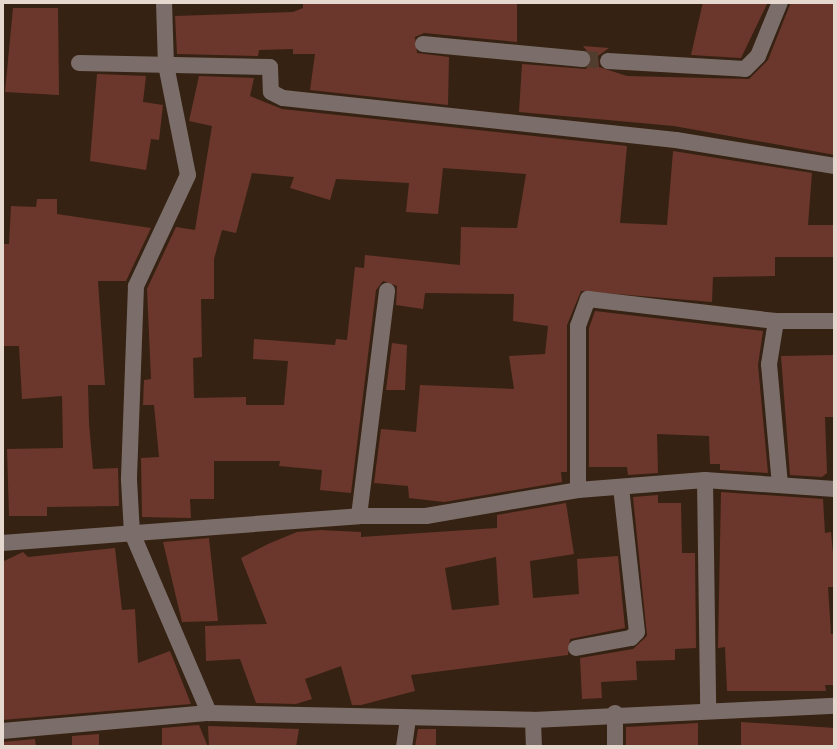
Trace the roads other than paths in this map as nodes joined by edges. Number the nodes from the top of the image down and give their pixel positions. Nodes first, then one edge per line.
1 (164, 2) edge
2 (780, 2) edge
3 (423, 44) dead end
4 (582, 59) tunnel mouth
5 (608, 61) tunnel mouth
6 (79, 63) dead end
7 (166, 65) junction
8 (835, 166) edge
9 (387, 291) dead end
10 (776, 321) junction
11 (835, 321) edge
12 (705, 480) junction
13 (780, 485) junction
14 (621, 488) junction
15 (835, 489) edge
16 (578, 490) junction
17 (359, 516) junction
18 (132, 533) junction
19 (2, 543) edge
20 (576, 648) dead end
21 (835, 706) edge
22 (708, 708) junction
23 (209, 713) junction
24 (615, 713) junction
25 (408, 718) junction
26 (533, 720) junction
27 (2, 731) edge
28 (404, 747) edge
29 (534, 747) edge
30 (615, 747) edge

1 - 7 street
2 - 5 street
3 - 4 street
6 - 7 street
7 - 8 street
7 - 18 street
9 - 17 street
10 - 11 street
10 - 13 street
10 - 16 street
12 - 13 street
12 - 14 street
12 - 22 street
13 - 15 street
14 - 16 street
14 - 20 street
16 - 17 street
17 - 18 street
18 - 19 street
18 - 23 street
21 - 22 street
22 - 24 street
23 - 25 street
23 - 27 street
24 - 26 street
24 - 30 street
25 - 26 street
25 - 28 street
26 - 29 street

